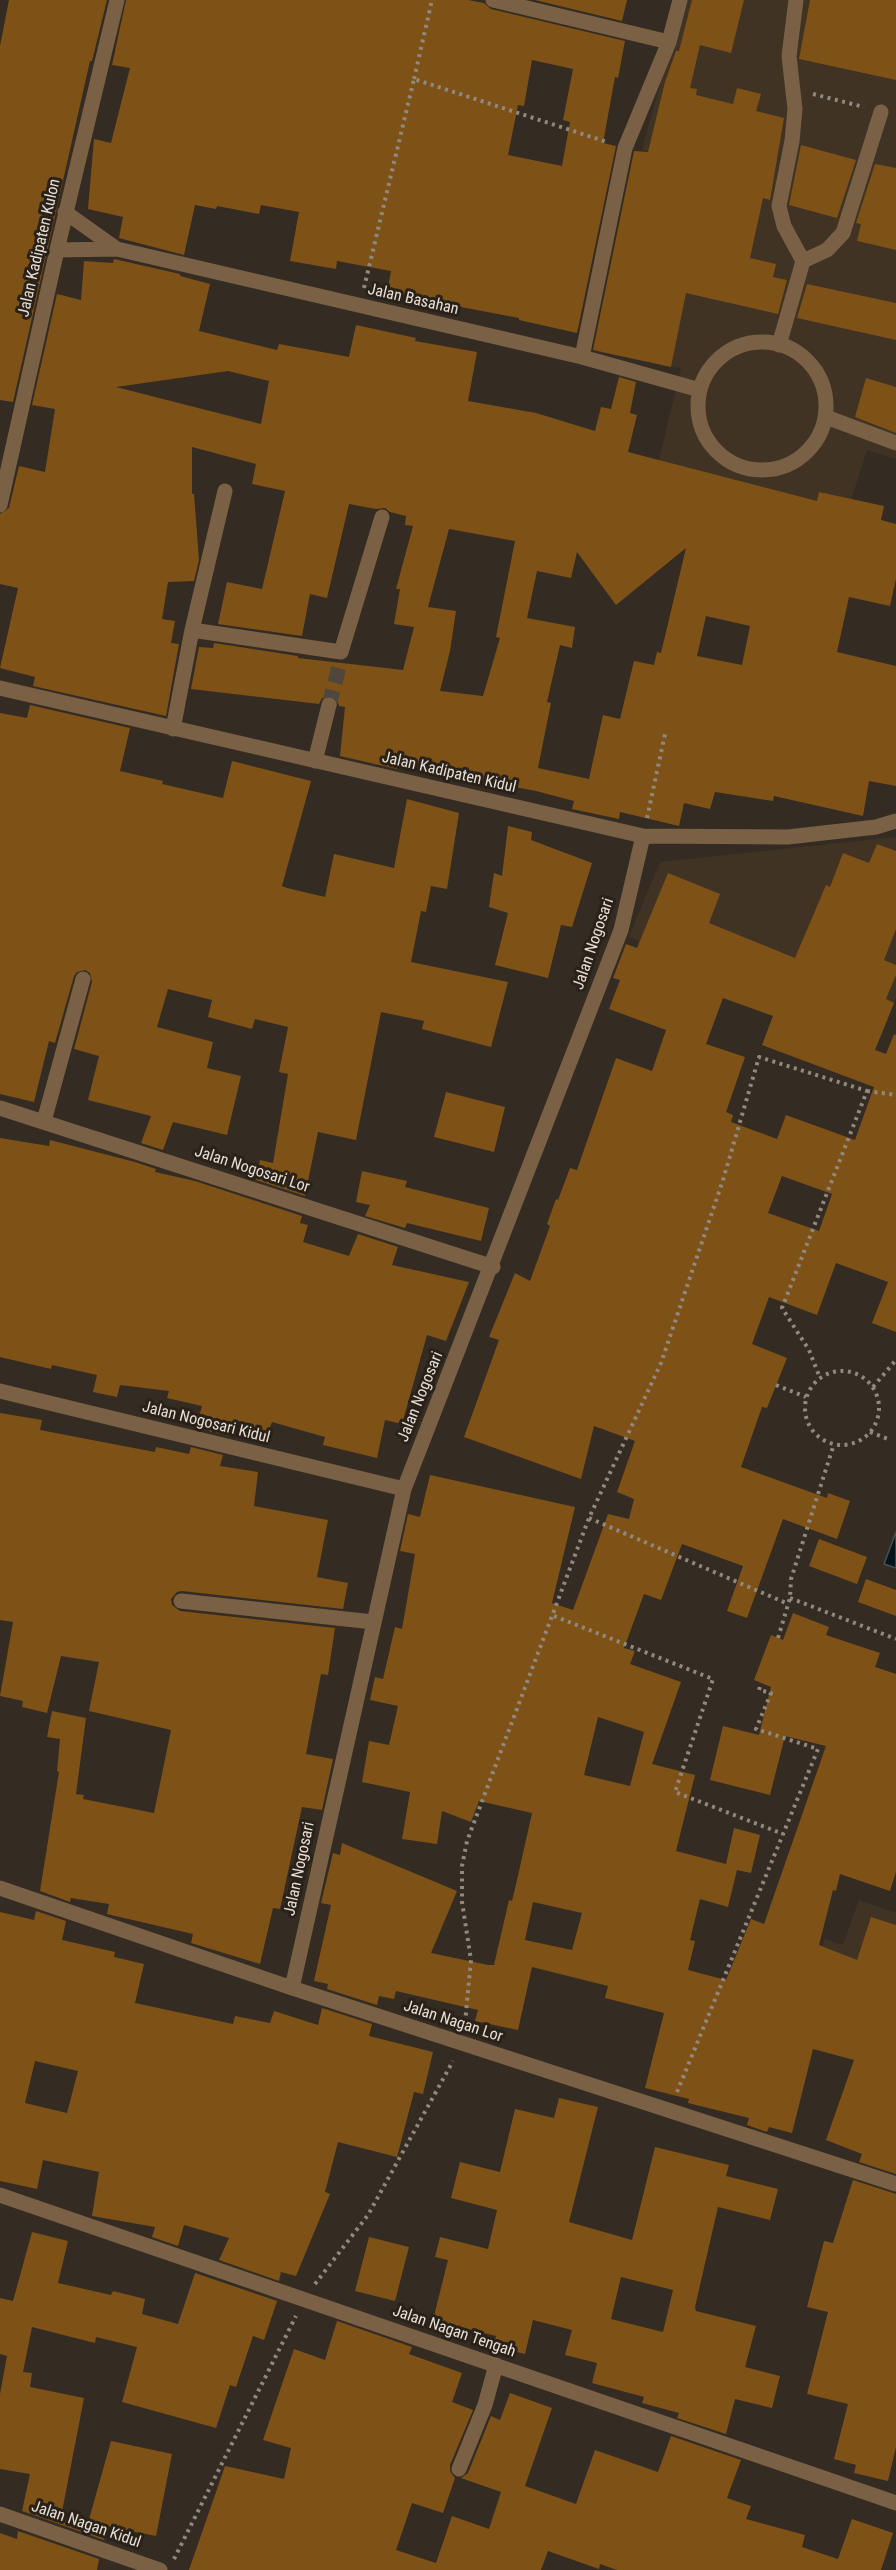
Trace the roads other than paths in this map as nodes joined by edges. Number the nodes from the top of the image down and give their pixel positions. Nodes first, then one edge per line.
1 (117, 0) edge
2 (494, 0) edge
3 (680, 0) edge
4 (795, 0) edge
5 (669, 42) junction
6 (881, 112) road end
7 (65, 212) junction
8 (117, 249) junction
9 (57, 250) junction
10 (803, 261) junction
11 (779, 345) junction
12 (582, 357) junction
13 (700, 390) junction
14 (826, 417) junction
15 (896, 443) edge
16 (225, 491) dead end
17 (0, 505) edge
18 (382, 517) dead end
19 (192, 630) junction
20 (0, 688) edge
21 (329, 705) tunnel mouth
22 (173, 729) junction
23 (315, 761) junction
24 (896, 821) edge
25 (643, 836) junction
26 (83, 979) dead end
27 (0, 1108) edge
28 (44, 1121) junction
29 (493, 1266) junction
30 (0, 1391) edge
31 (404, 1489) junction
32 (181, 1601) dead end
33 (373, 1622) junction
34 (0, 1888) edge
35 (292, 1988) junction
36 (896, 2184) edge
37 (0, 2195) edge
38 (496, 2365) junction
39 (459, 2469) dead end
40 (896, 2503) edge
41 (0, 2514) edge
42 (160, 2570) edge

1 - 7 street, Jalan Kadipaten Kulon
2 - 5 street
3 - 5 street
4 - 10 street
5 - 12 street
6 - 10 street
7 - 8 street, Jalan Basahan
7 - 9 street, Jalan Kadipaten Kulon
8 - 9 street, Jalan Basahan
8 - 12 street, Jalan Basahan
9 - 17 street, Jalan Kadipaten Kulon
10 - 11 street
11 - 13 street
11 - 14 street
12 - 13 street, Jalan Basahan
13 - 14 street
14 - 15 street
16 - 19 street
18 - 19 street
19 - 22 street
20 - 22 street, Jalan Kadipaten Kidul
21 - 23 street
22 - 23 street, Jalan Kadipaten Kidul
23 - 25 street, Jalan Kadipaten Kidul
24 - 25 street, Jalan Kadipaten Kidul
25 - 29 street, Jalan Nogosari
26 - 28 street
27 - 28 street, Jalan Nogosari Lor
28 - 29 street, Jalan Nogosari Lor
29 - 31 street, Jalan Nogosari
30 - 31 street, Jalan Nogosari Kidul
31 - 33 street, Jalan Nogosari
32 - 33 street
33 - 35 street, Jalan Nogosari
34 - 35 street, Jalan Nagan Lor
35 - 36 street, Jalan Nagan Lor
37 - 38 street, Jalan Nagan Tengah
38 - 39 street
38 - 40 street, Jalan Nagan Tengah
41 - 42 street, Jalan Nagan Kidul

